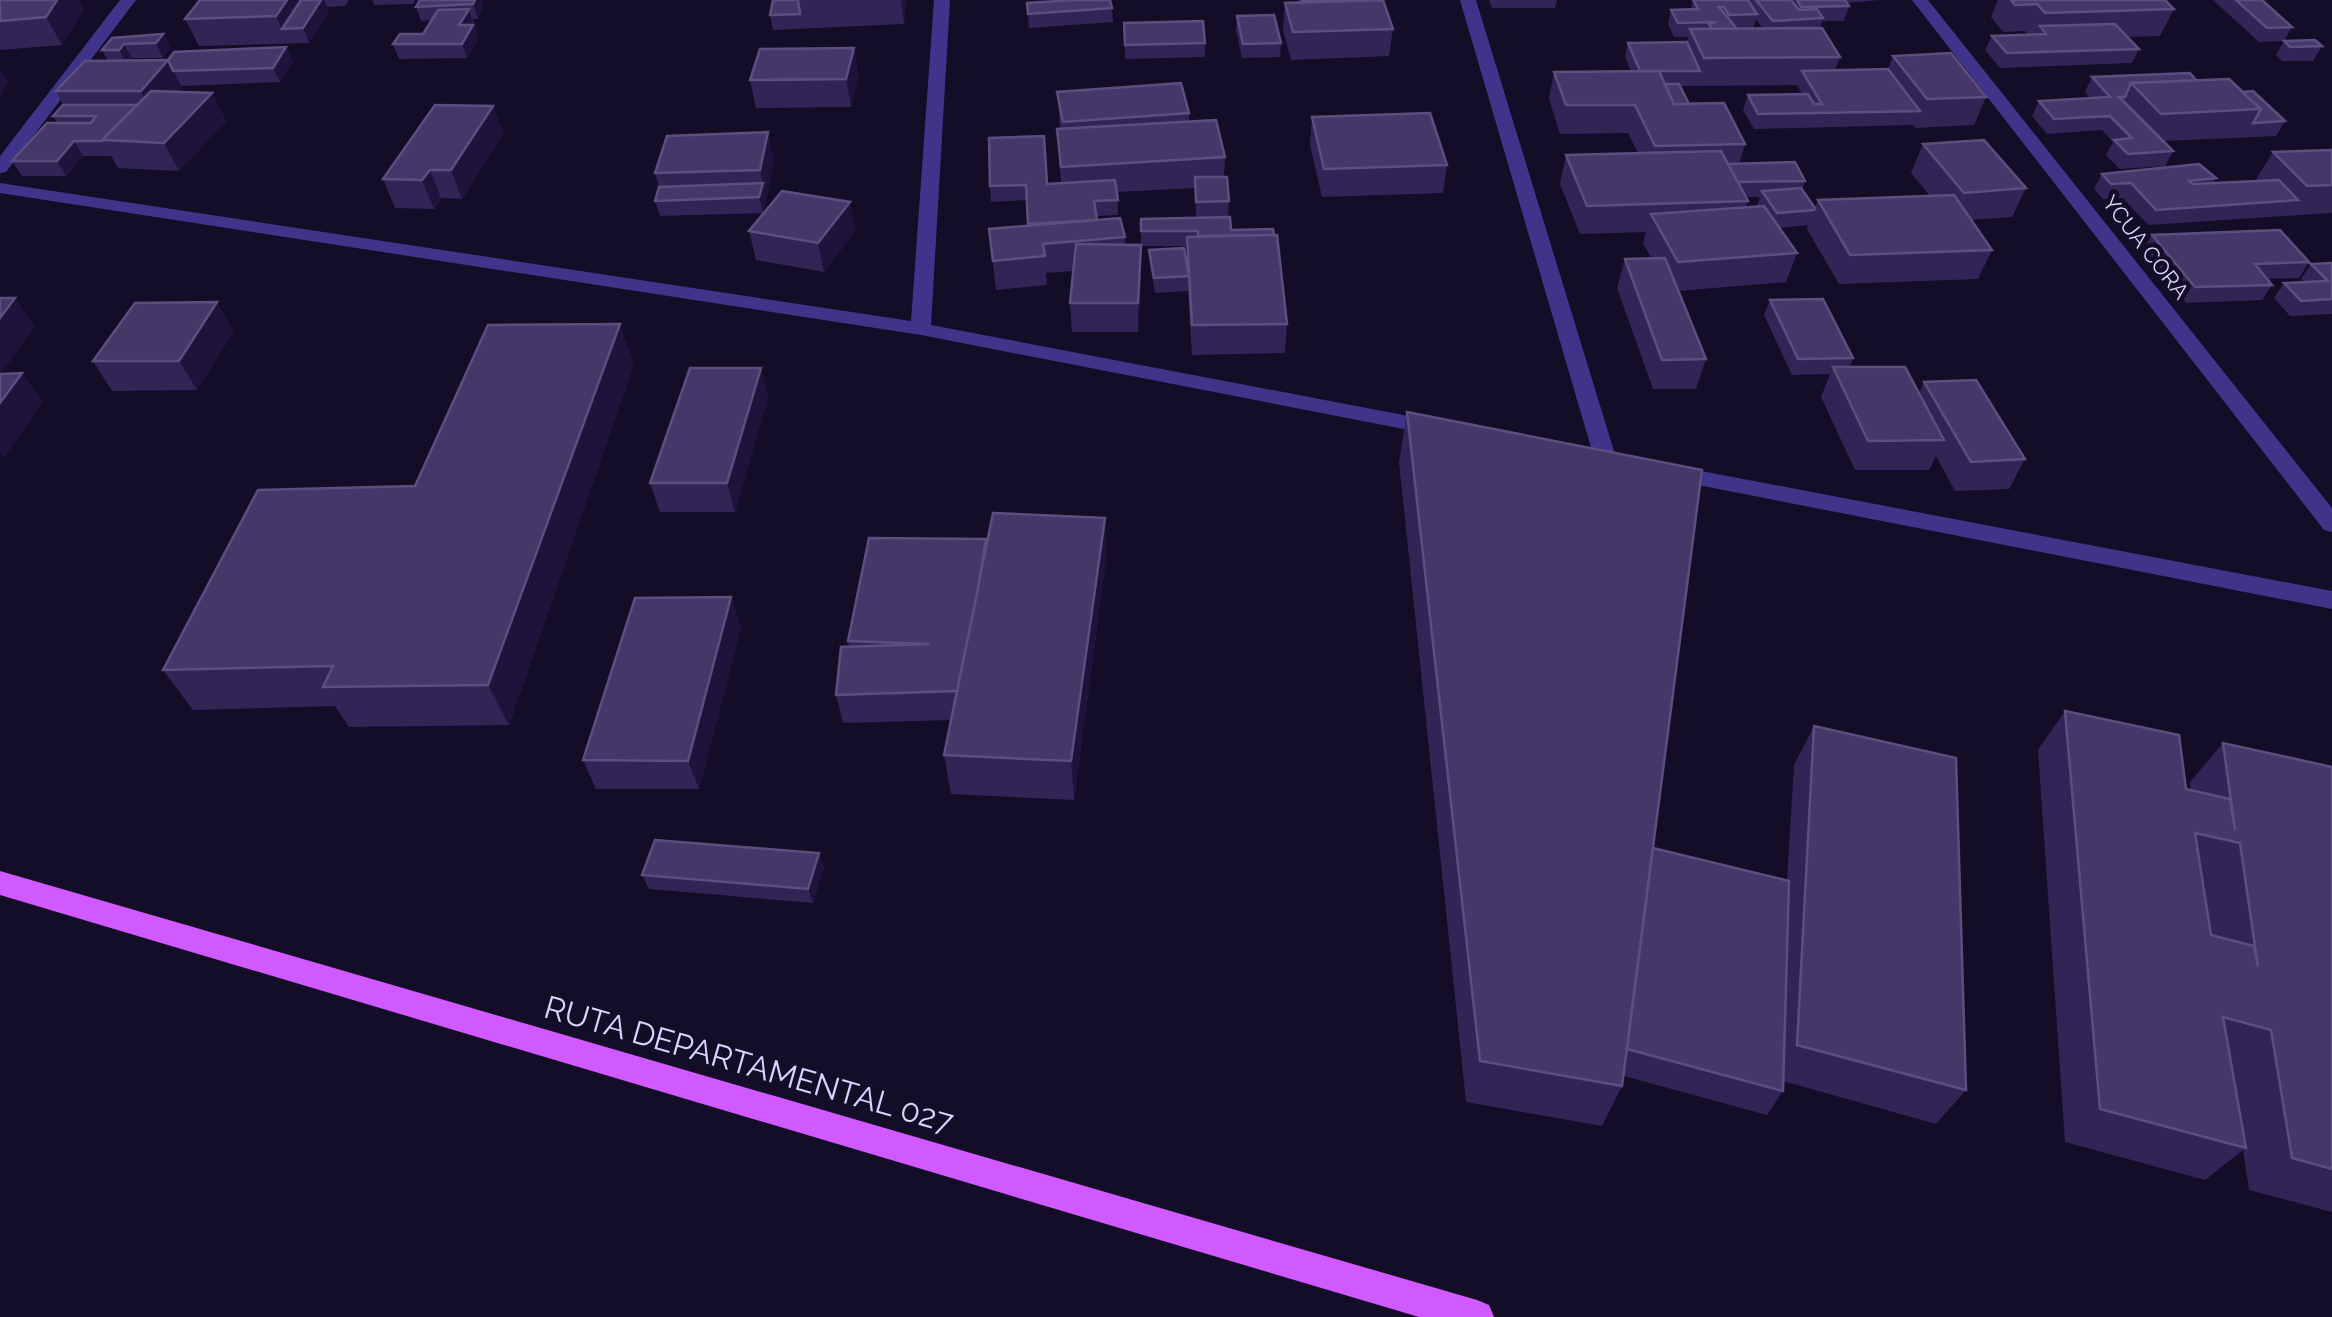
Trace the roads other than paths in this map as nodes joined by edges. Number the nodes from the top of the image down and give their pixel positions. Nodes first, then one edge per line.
1 (128, 0) edge
2 (942, 0) edge
3 (1468, 0) edge
4 (1920, 0) edge
5 (0, 168) edge
6 (0, 188) edge
7 (920, 329) junction
8 (1469, 435) edge
9 (2332, 524) edge
10 (2332, 600) edge
11 (0, 882) edge
12 (1477, 1317) edge

1 - 5 street
2 - 7 street
3 - 10 street
4 - 9 street, YCUA CORA
6 - 7 street
7 - 8 street
11 - 12 main road, RUTA DEPARTAMENTAL 027

